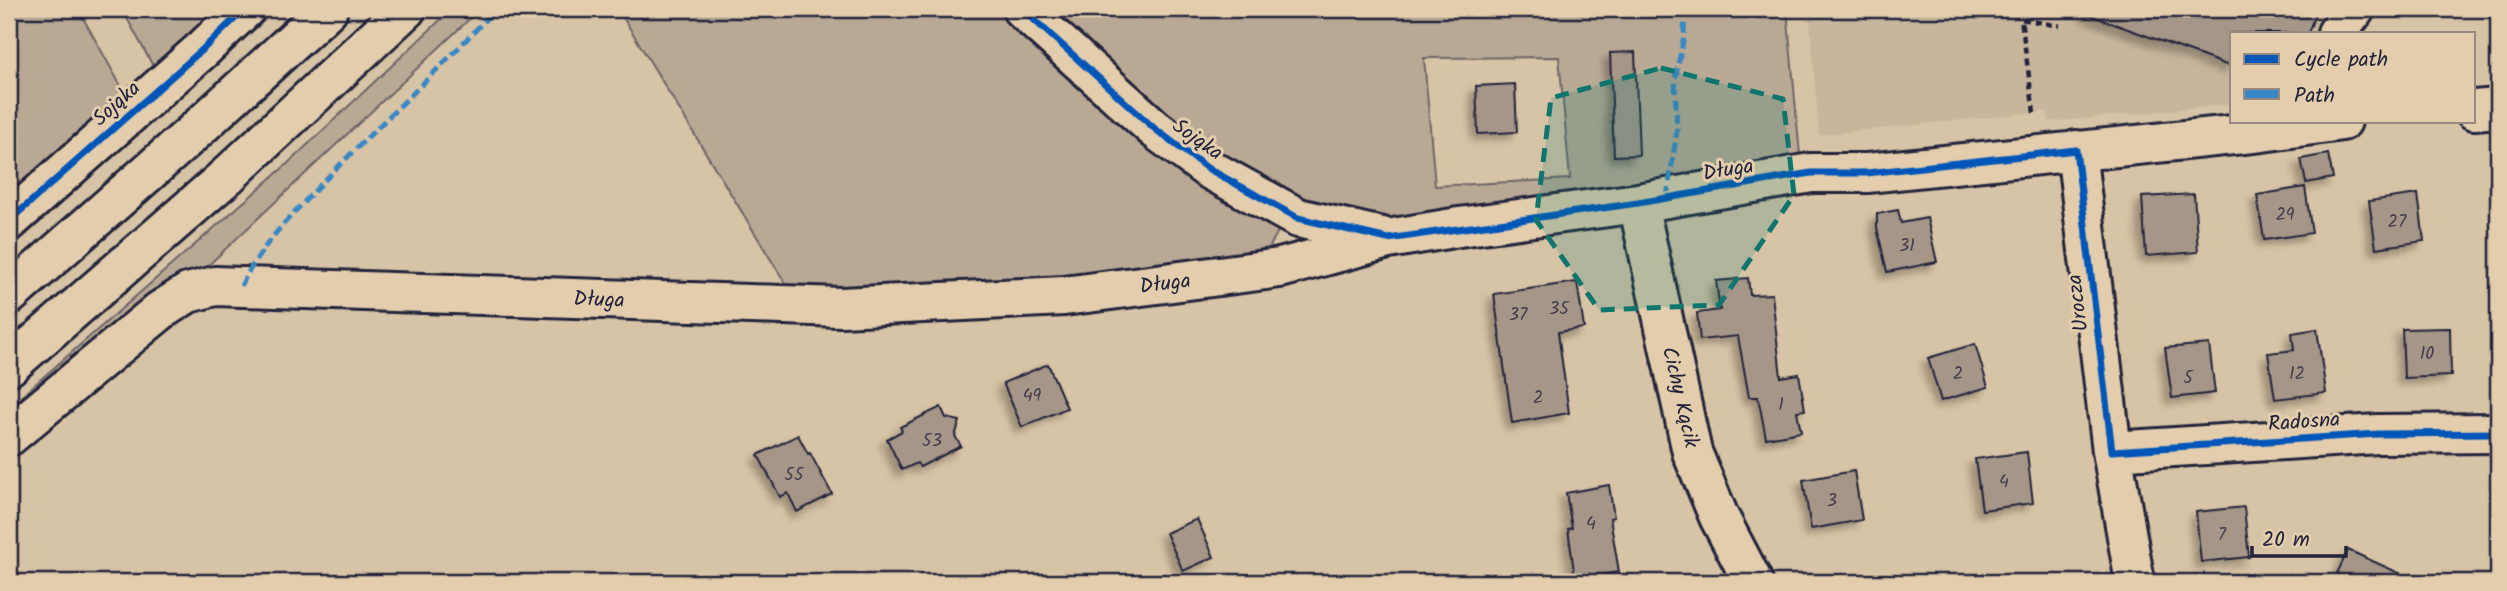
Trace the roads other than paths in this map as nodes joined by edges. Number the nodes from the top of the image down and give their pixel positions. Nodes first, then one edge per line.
1 (245, 9) edge
2 (328, 9) edge
3 (405, 9) edge
4 (1022, 9) edge
5 (2355, 9) edge
6 (2338, 32) edge
7 (2498, 108) edge
8 (2476, 110) edge
9 (2323, 122) edge
10 (2077, 150) junction
11 (1638, 203) junction
12 (1298, 218) junction
13 (9, 221) edge
14 (1388, 239) junction
15 (1280, 268) junction
16 (9, 295) edge
17 (9, 366) edge
18 (2498, 433) edge
19 (9, 436) edge
20 (2112, 451) junction
21 (1753, 582) edge
22 (2134, 582) edge

1 - 13 main road, Sojąka
2 - 16 main road
3 - 17 main road
4 - 12 main road, Sojąka
5 - 6 main road
7 - 8 main road
9 - 10 main road, Długa
10 - 11 main road, Długa
10 - 20 main road, Urocza
11 - 14 main road, Długa
11 - 21 main road, Cichy Kącik
12 - 14 main road, Sojąka
12 - 15 main road
14 - 15 main road, Długa
15 - 19 main road, Długa
18 - 20 main road, Radosna
20 - 22 main road, Urocza

